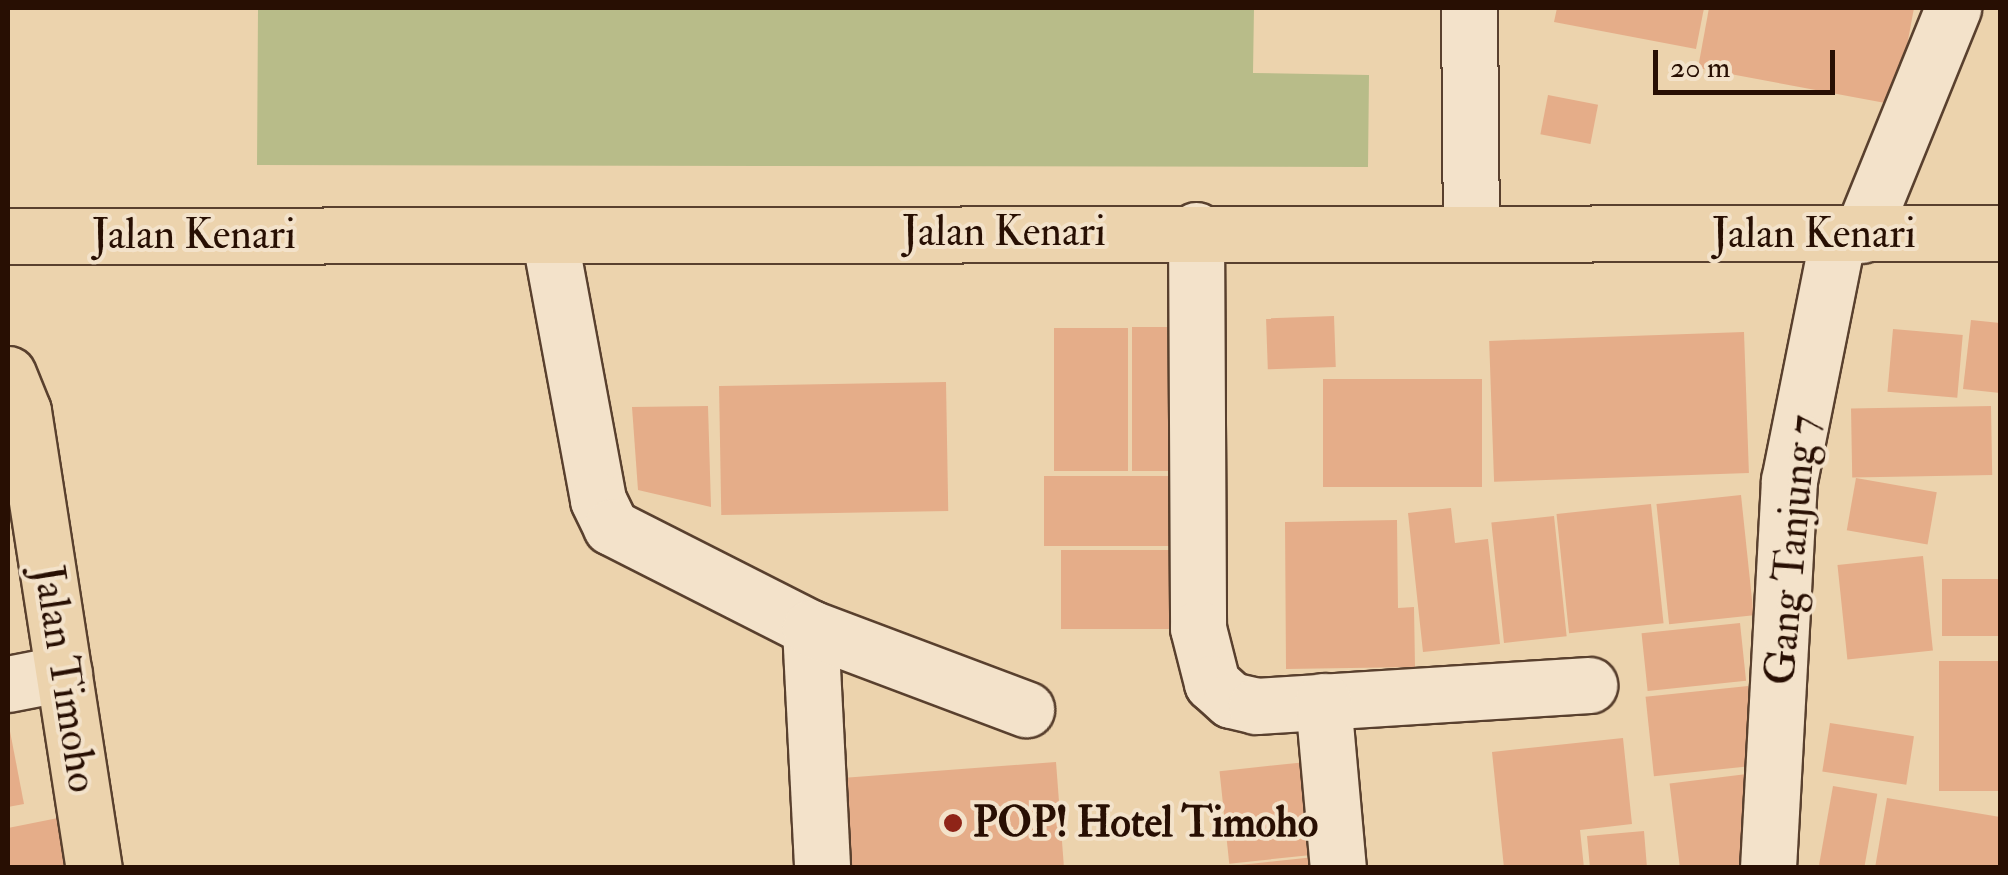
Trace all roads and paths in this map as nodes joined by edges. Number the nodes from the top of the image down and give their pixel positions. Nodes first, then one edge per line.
1 (1469, 8) edge
2 (1953, 8) edge
3 (1196, 230) junction
4 (1471, 232) junction
5 (2000, 234) edge
6 (549, 235) junction
7 (1850, 235) junction
8 (8, 236) edge
9 (8, 374) edge
10 (810, 628) junction
11 (64, 673) junction
12 (8, 684) edge
13 (1589, 685) dead end
14 (1323, 701) junction
15 (1026, 709) dead end
16 (94, 868) edge
17 (822, 868) edge
18 (1338, 868) edge
19 (1768, 868) edge

1 - 4 street
2 - 7 street, Gang Tanjung 7
3 - 4 main road, Jalan Kenari
3 - 6 main road, Jalan Kenari
3 - 14 street
4 - 7 main road, Jalan Kenari
5 - 7 main road, Jalan Kenari
6 - 8 main road, Jalan Kenari
6 - 10 street
7 - 19 street, Gang Tanjung 7
9 - 11 main road, Jalan Timoho
10 - 15 street
10 - 17 street
11 - 12 street
11 - 16 main road, Jalan Timoho
13 - 14 street
14 - 18 street

